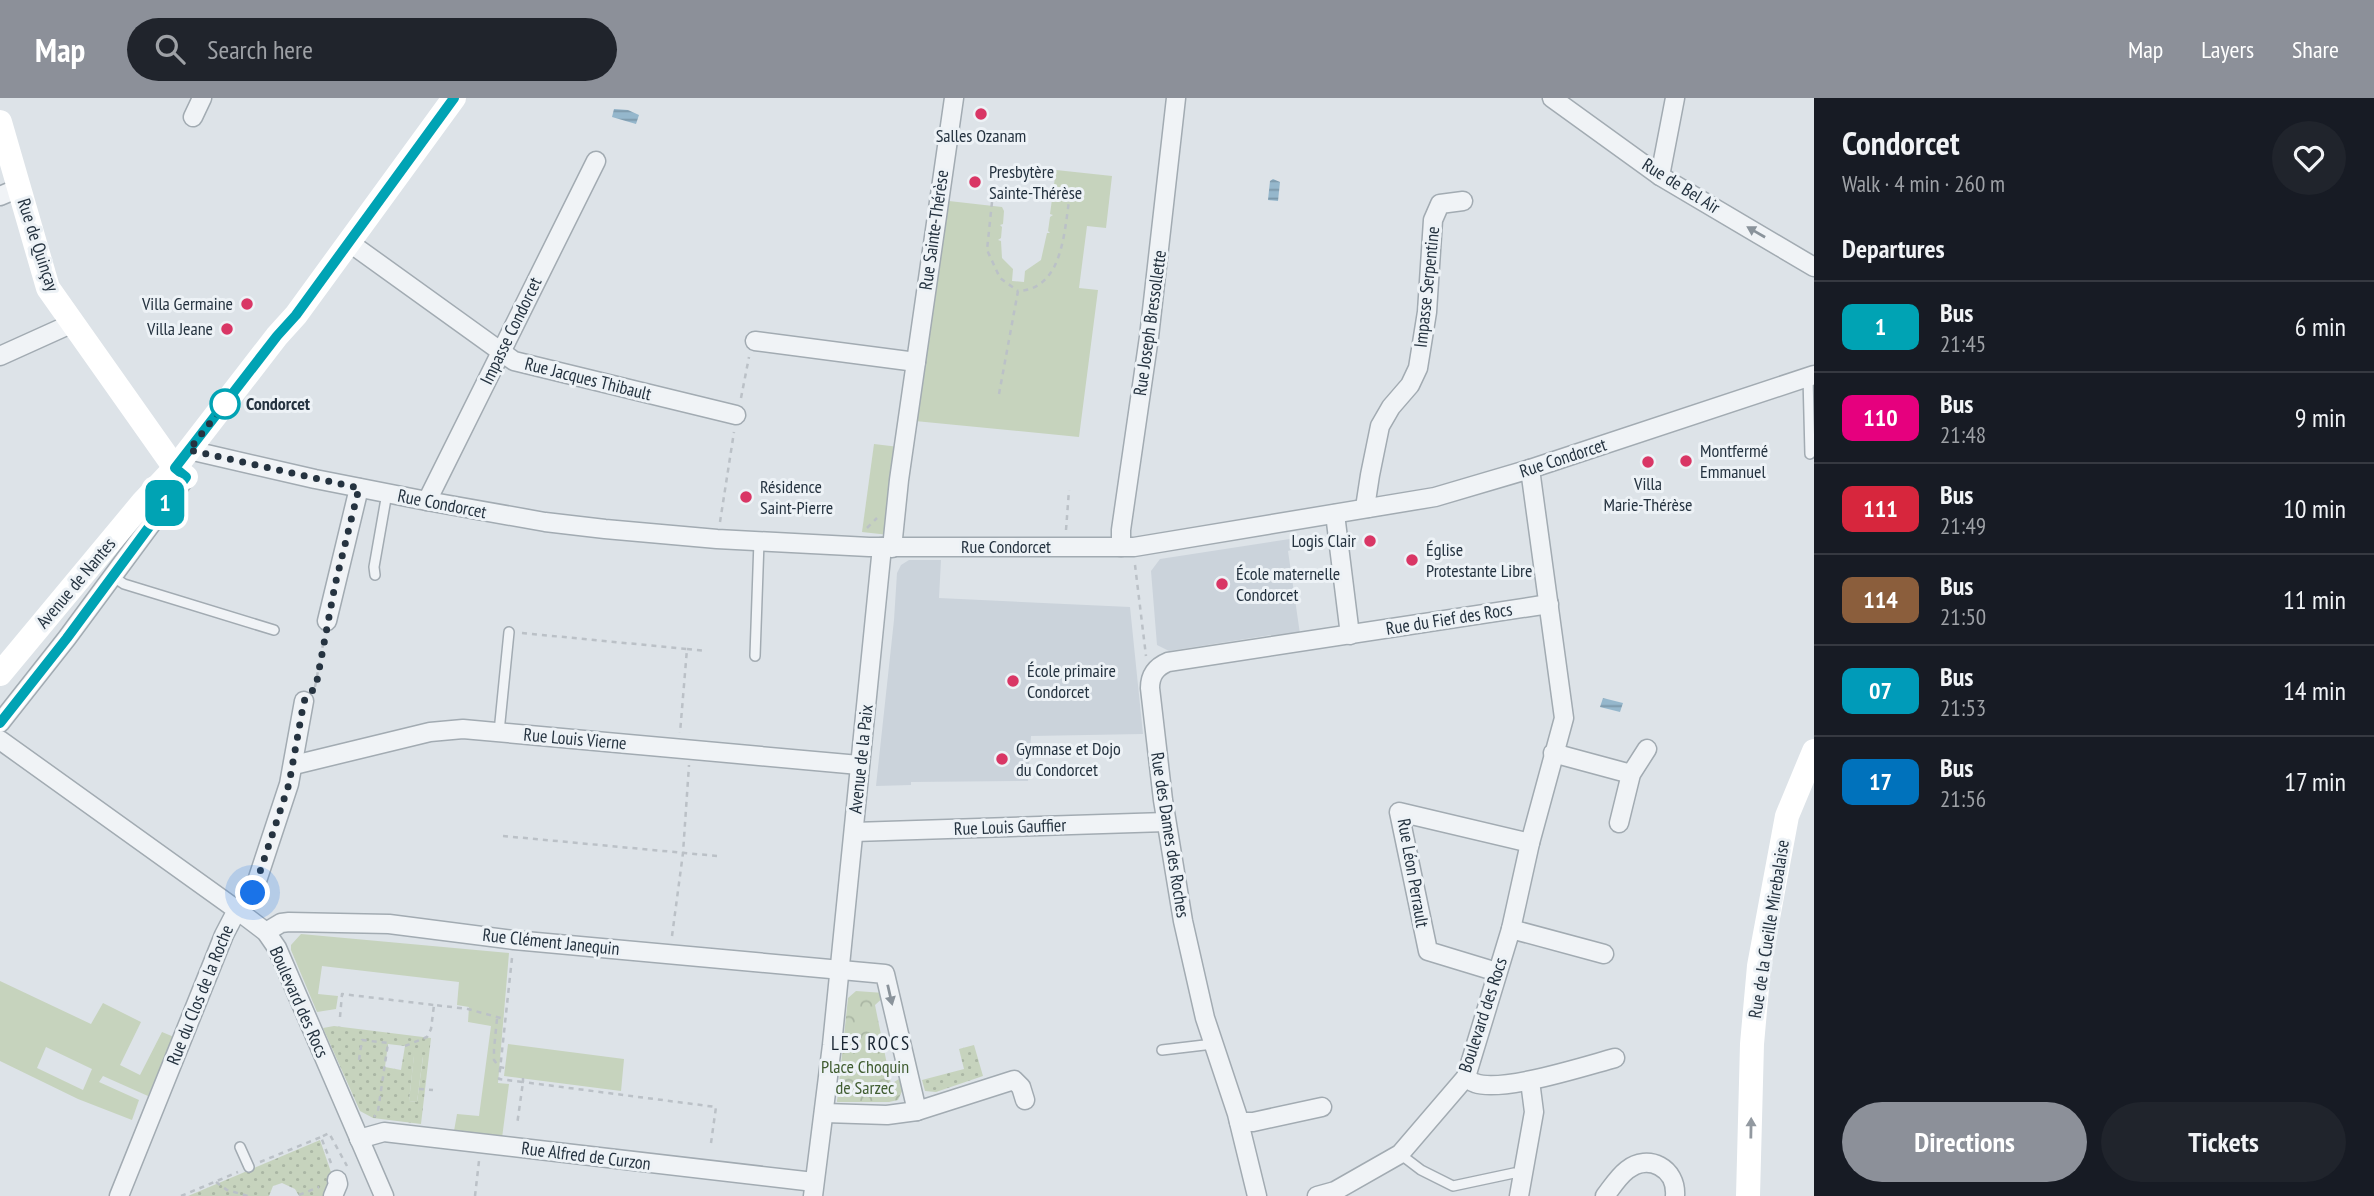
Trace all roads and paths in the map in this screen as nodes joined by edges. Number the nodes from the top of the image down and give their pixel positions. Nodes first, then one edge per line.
1 (202, 98) edge
2 (454, 98) edge
3 (954, 98) edge
4 (1176, 98) edge
5 (1552, 98) edge
6 (1675, 98) edge
7 (193, 117) dead end
8 (0, 122) edge
9 (596, 161) dead end
10 (1660, 176) junction
11 (1071, 190) dead end
12 (10, 192) edge
13 (1463, 201) dead end
14 (992, 202) dead end
15 (350, 243) junction
16 (1814, 268) edge
17 (1017, 292) junction
18 (73, 323) junction
19 (755, 341) joint
20 (500, 352) junction
21 (0, 356) edge
22 (916, 362) junction
23 (1811, 376) edge
24 (999, 394) dead end
25 (736, 415) junction
26 (1810, 454) dead end
27 (189, 462) junction
28 (1530, 469) junction
29 (359, 488) junction
30 (1069, 490) dead end
31 (387, 494) junction
32 (427, 501) junction
33 (1368, 509) junction
34 (1335, 514) junction
35 (717, 539) junction
36 (759, 541) junction
37 (1065, 547) junction
38 (1128, 547) junction
39 (887, 548) junction
40 (375, 575) dead end
41 (112, 576) junction
42 (1549, 604) junction
43 (327, 621) joint
44 (274, 630) dead end
45 (509, 632) joint
46 (1350, 635) junction
47 (687, 649) junction
48 (706, 651) dead end
49 (755, 656) dead end
50 (1156, 669) junction
51 (0, 674) edge
52 (304, 701) joint
53 (0, 723) edge
54 (499, 732) junction
55 (0, 740) edge
56 (685, 749) junction
57 (1647, 749) dead end
58 (1814, 751) edge
59 (1553, 753) junction
60 (294, 765) junction
61 (859, 765) junction
62 (1631, 774) junction
63 (1166, 822) junction
64 (1619, 823) dead end
65 (854, 832) junction
66 (503, 836) dead end
67 (1530, 843) junction
68 (683, 853) junction
69 (717, 856) dead end
70 (237, 910) junction
71 (1511, 929) junction
72 (266, 932) junction
73 (514, 940) junction
74 (672, 954) junction
75 (1604, 954) dead end
76 (839, 970) junction
77 (1497, 972) junction
78 (434, 1005) junction
79 (340, 1017) dead end
80 (497, 1018) junction
81 (505, 1019) junction
82 (1213, 1044) junction
83 (405, 1046) dead end
84 (1162, 1050) dead end
85 (1615, 1058) dead end
86 (359, 1060) dead end
87 (500, 1068) junction
88 (505, 1068) dead end
89 (1466, 1077) junction
90 (523, 1080) junction
91 (1530, 1081) junction
92 (419, 1089) dead end
93 (433, 1090) dead end
94 (1025, 1100) dead end
95 (1322, 1107) dead end
96 (917, 1111) junction
97 (825, 1113) junction
98 (1239, 1122) junction
99 (517, 1125) dead end
100 (364, 1136) junction
101 (321, 1137) junction
102 (314, 1139) dead end
103 (481, 1143) junction
104 (711, 1143) dead end
105 (240, 1147) dead end
106 (1400, 1154) junction
107 (248, 1167) dead end
108 (1514, 1173) dead end
109 (215, 1181) dead end
110 (340, 1183) edge
111 (814, 1189) edge
112 (119, 1196) edge
113 (248, 1196) edge
114 (384, 1196) edge
115 (475, 1196) edge
116 (1257, 1196) edge
117 (1317, 1196) edge
118 (1519, 1196) edge
119 (1605, 1196) edge
120 (1675, 1196) edge
121 (1748, 1196) edge

1 - 7 street
2 - 15 street, Avenue de Nantes
3 - 22 street, Rue Sainte-Thérèse
4 - 38 street, Rue Joseph Bressollette
5 - 10 street, Rue de Bel Air
6 - 10 street
8 - 12 street, Rue de Quinçay
9 - 20 street, Impasse Condorcet
16 -> 10 street, Rue de Bel Air
11 - 17 path
12 - 18 street, Rue de Quinçay
13 - 33 street, Impasse Serpentine
14 - 17 path
15 - 20 street, Rue Jacques Thibault
15 - 27 street, Avenue de Nantes
17 - 24 path
18 - 21 street
18 - 27 street, Rue de Quinçay
19 - 22 street
19 - 25 path
20 - 25 street, Rue Jacques Thibault
20 - 32 street, Impasse Condorcet
22 - 39 street, Rue Sainte-Thérèse
23 - 26 lane, Rue Condorcet
23 - 28 street, Rue Condorcet
25 - 35 path
27 - 29 street, Rue Condorcet
27 - 41 street
27 - 51 street, Avenue de Nantes
28 - 33 street, Rue Condorcet
28 - 42 street, Boulevard des Rocs
29 - 31 street, Rue Condorcet
29 - 43 street
30 - 37 path
31 - 32 street, Rue Condorcet
31 - 40 lane
32 - 35 street, Rue Condorcet
33 - 34 street, Rue Condorcet
34 - 38 street, Rue Condorcet
34 - 46 street
35 - 36 street, Rue Condorcet
36 - 39 street, Rue Condorcet
36 - 49 lane
37 - 38 street, Rue Condorcet
37 - 39 street, Rue Condorcet
38 - 50 path
39 - 61 street, Avenue de la Paix
41 - 44 lane
41 - 53 street
42 - 46 street, Rue du Fief des Rocs
42 - 59 street, Boulevard des Rocs
43 - 52 path
45 - 47 path
45 - 54 lane
46 - 50 street, Rue du Fief des Rocs
47 - 48 path
47 - 56 path
50 - 63 street, Rue des Dames des Roches
52 - 60 street
54 - 56 street, Rue Louis Vierne
54 - 60 street, Rue Louis Vierne
55 - 70 street, Rue du Clos de la Roche
56 - 61 street, Rue Louis Vierne
56 - 68 path
57 - 62 street
121 -> 58 street, Rue de la Cueille Mirebalaise
59 - 62 street
59 - 67 street, Boulevard des Rocs
60 - 70 street
61 - 65 street, Avenue de la Paix
62 - 64 street
63 - 65 street, Rue Louis Gauffier
63 - 82 street, Rue des Dames des Roches
65 - 76 street, Avenue de la Paix
66 - 68 path
67 - 71 street, Boulevard des Rocs
67 - 77 street, Rue Léon Perrault
68 - 69 path
68 - 74 path
70 - 72 street, Boulevard des Rocs
70 - 112 street, Rue du Clos de la Roche
71 - 75 street
71 - 77 street, Boulevard des Rocs
72 - 73 street, Rue Clément Janequin
72 - 100 street, Boulevard des Rocs
73 - 74 street, Rue Clément Janequin
73 - 81 path
74 - 76 street, Rue Clément Janequin
76 -> 96 street
76 - 97 street, Avenue de la Paix
77 - 89 street, Boulevard des Rocs
78 - 79 path
78 - 80 path
78 - 83 path
80 - 81 path
80 - 87 path
81 - 87 path
82 - 84 lane
82 - 98 street, Rue des Dames des Roches
85 - 91 street
86 - 100 path
87 - 88 path
87 - 90 path
89 - 91 street
89 - 106 street, Boulevard des Rocs
90 - 99 path
90 - 104 path
91 - 118 street
92 - 93 path
94 - 96 street
95 - 98 street
96 - 97 street
97 - 111 street, Avenue de la Paix
98 - 116 street, Rue des Dames des Roches
100 - 103 street, Rue Alfred de Curzon
100 - 114 street, Boulevard des Rocs
101 - 102 path
101 - 110 path
101 - 110 path
103 - 111 street, Rue Alfred de Curzon
103 - 115 path
105 - 107 lane
106 - 108 lane
106 - 117 street, Boulevard des Rocs
109 - 113 path
119 - 120 street

